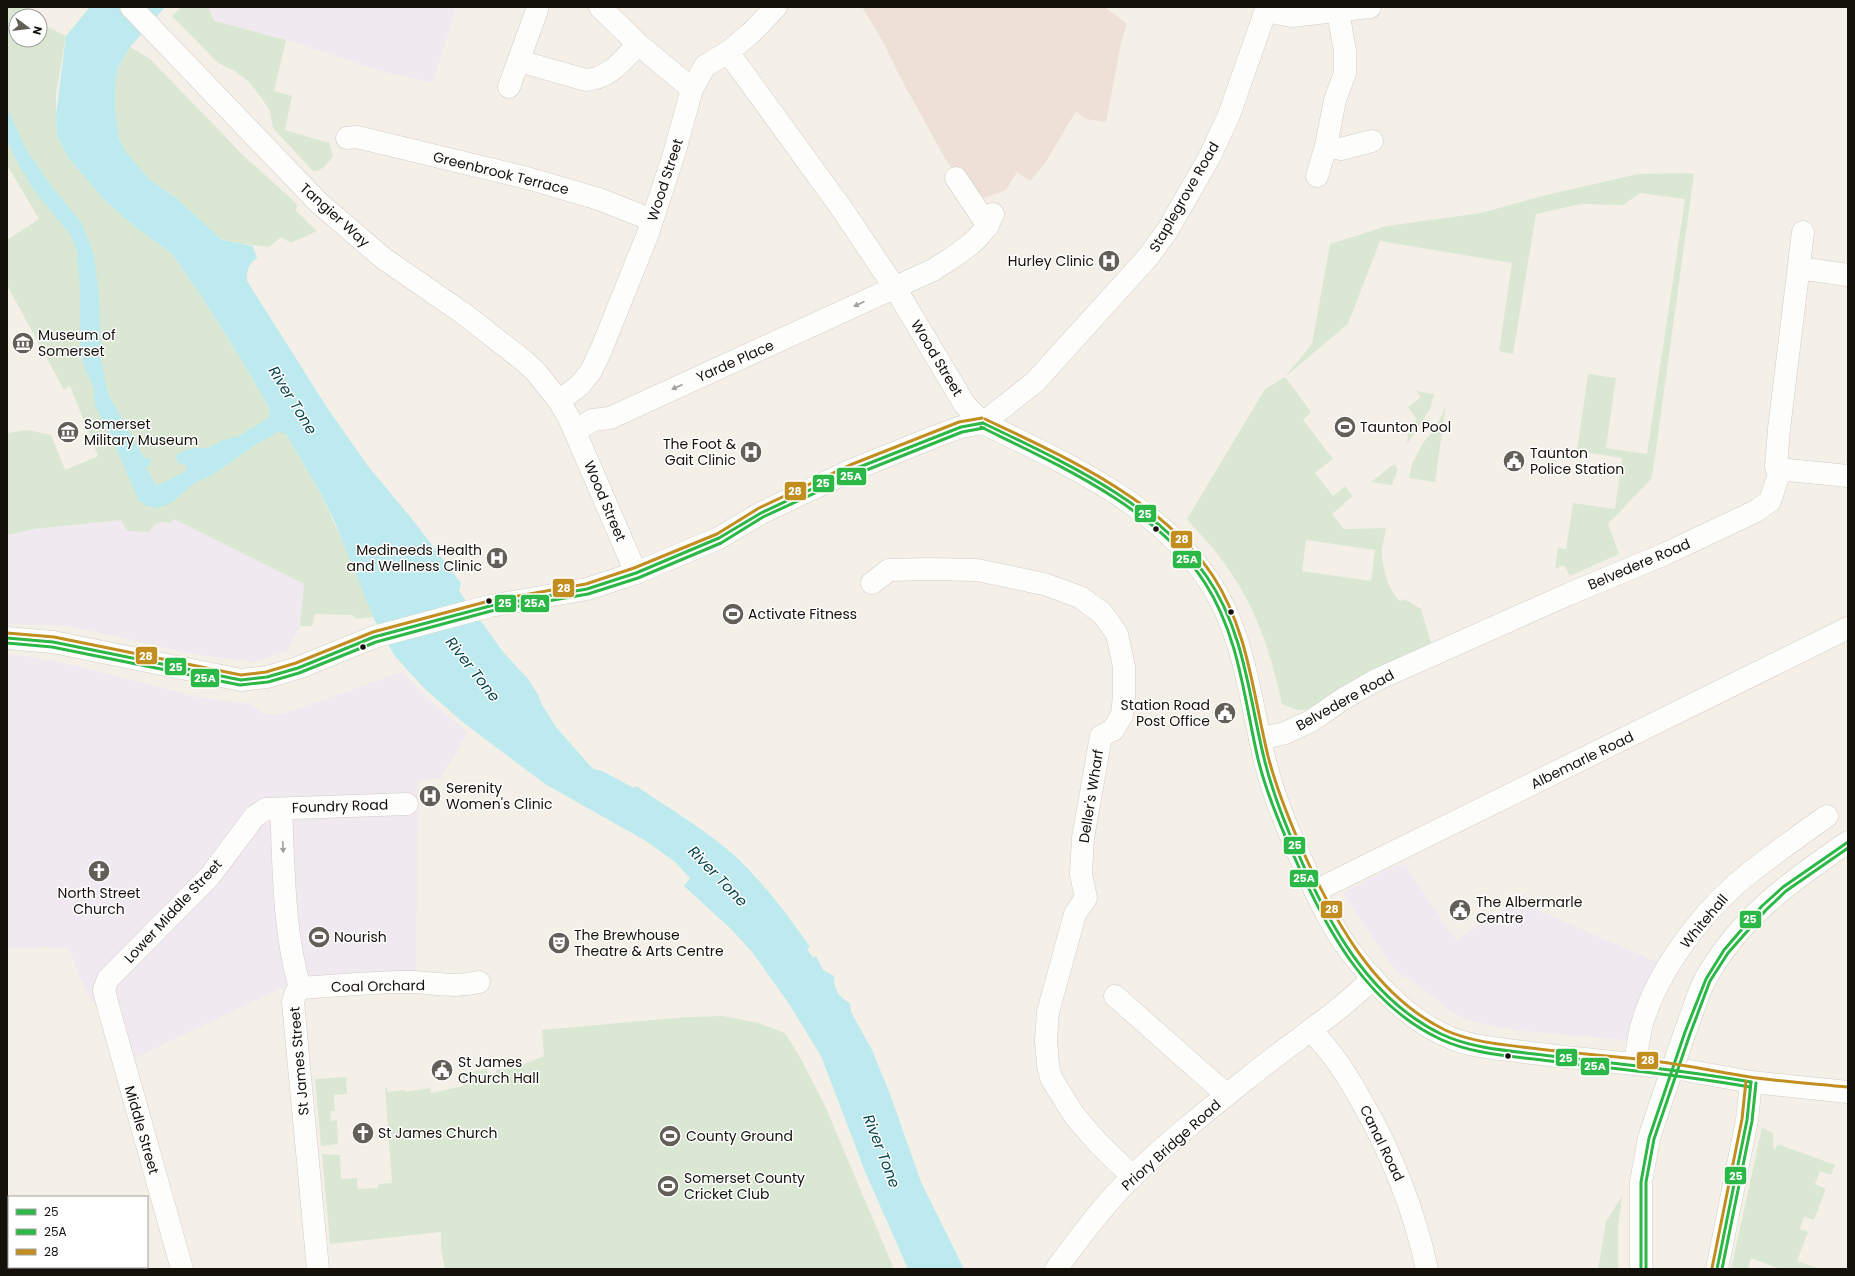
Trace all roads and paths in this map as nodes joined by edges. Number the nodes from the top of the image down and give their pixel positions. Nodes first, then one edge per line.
1 (131, 7) edge
2 (600, 7) edge
3 (776, 7) edge
4 (1370, 7) edge
5 (1266, 9) edge
6 (537, 10) dead end
7 (1338, 12) junction
8 (638, 44) junction
9 (728, 52) junction
10 (519, 61) junction
11 (509, 87) dead end
12 (692, 89) junction
13 (347, 138) dead end
14 (1372, 141) dead end
15 (1326, 146) junction
16 (1317, 176) dead end
17 (956, 178) dead end
18 (652, 220) junction
19 (1803, 232) dead end
20 (1798, 268) junction
21 (1848, 275) edge
22 (895, 288) junction
23 (559, 401) junction
24 (983, 423) junction
25 (575, 431) junction
26 (1779, 474) junction
27 (1848, 476) edge
28 (636, 573) junction
29 (872, 583) dead end
30 (1848, 628) edge
31 (7, 638) edge
32 (1260, 739) junction
33 (403, 800) dead end
34 (281, 808) junction
35 (1827, 816) dead end
36 (1848, 842) edge
37 (1315, 891) junction
38 (1373, 978) junction
39 (479, 982) dead end
40 (300, 988) junction
41 (104, 990) joint
42 (1115, 996) dead end
43 (1310, 1030) junction
44 (1643, 1065) joint
45 (1690, 1071) dead end
46 (1751, 1082) junction
47 (1848, 1092) edge
48 (1226, 1096) junction
49 (1132, 1177) junction
50 (182, 1269) edge
51 (318, 1269) edge
52 (1056, 1269) edge
53 (1427, 1269) edge
54 (1641, 1269) edge
55 (1717, 1269) edge

1 - 23 street, Tangier Way
2 - 8 street
3 - 9 street
4 - 7 street
5 - 7 street
5 - 24 street, Staplegrove Road
6 - 10 street
7 - 15 street
8 - 10 street
8 - 12 street
9 - 12 street, Wood Street
9 - 22 street, Wood Street
10 - 11 street
12 - 18 street, Wood Street
13 - 18 street, Greenbrook Terrace
14 - 15 street
15 - 16 street
17 - 22 street
18 - 23 street, Wood Street
19 - 20 street, Belvedere Road
20 - 21 street
20 - 26 street, Belvedere Road
22 - 24 street, Wood Street
22 -> 25 street, Yarde Place
23 - 25 street, Wood Street
24 - 28 street
24 - 32 street, Wood Street
25 - 28 street, Wood Street
26 - 27 street
26 - 32 street, Belvedere Road
28 - 31 street
29 - 49 street, Deller's Wharf
30 - 37 street, Albemarle Road
32 - 37 street, Wood Street
33 - 34 street, Foundry Road
34 -> 40 street, St James Street
34 - 41 street, Lower Middle Street
35 - 44 street, Whitehall
36 - 54 street, bridge
37 - 38 street, Wood Street
38 - 43 street, Priory Bridge Road
38 - 44 street, Wood Street
39 - 40 street, Coal Orchard
40 - 51 street, St James Street
41 - 50 street, Middle Street
42 - 48 street, Priory Bridge Road
43 - 48 street, Priory Bridge Road
43 - 53 street, Canal Road
45 - 46 street
46 - 47 street
46 - 55 street
48 - 49 street, Priory Bridge Road
49 - 52 street, Priory Bridge Road

